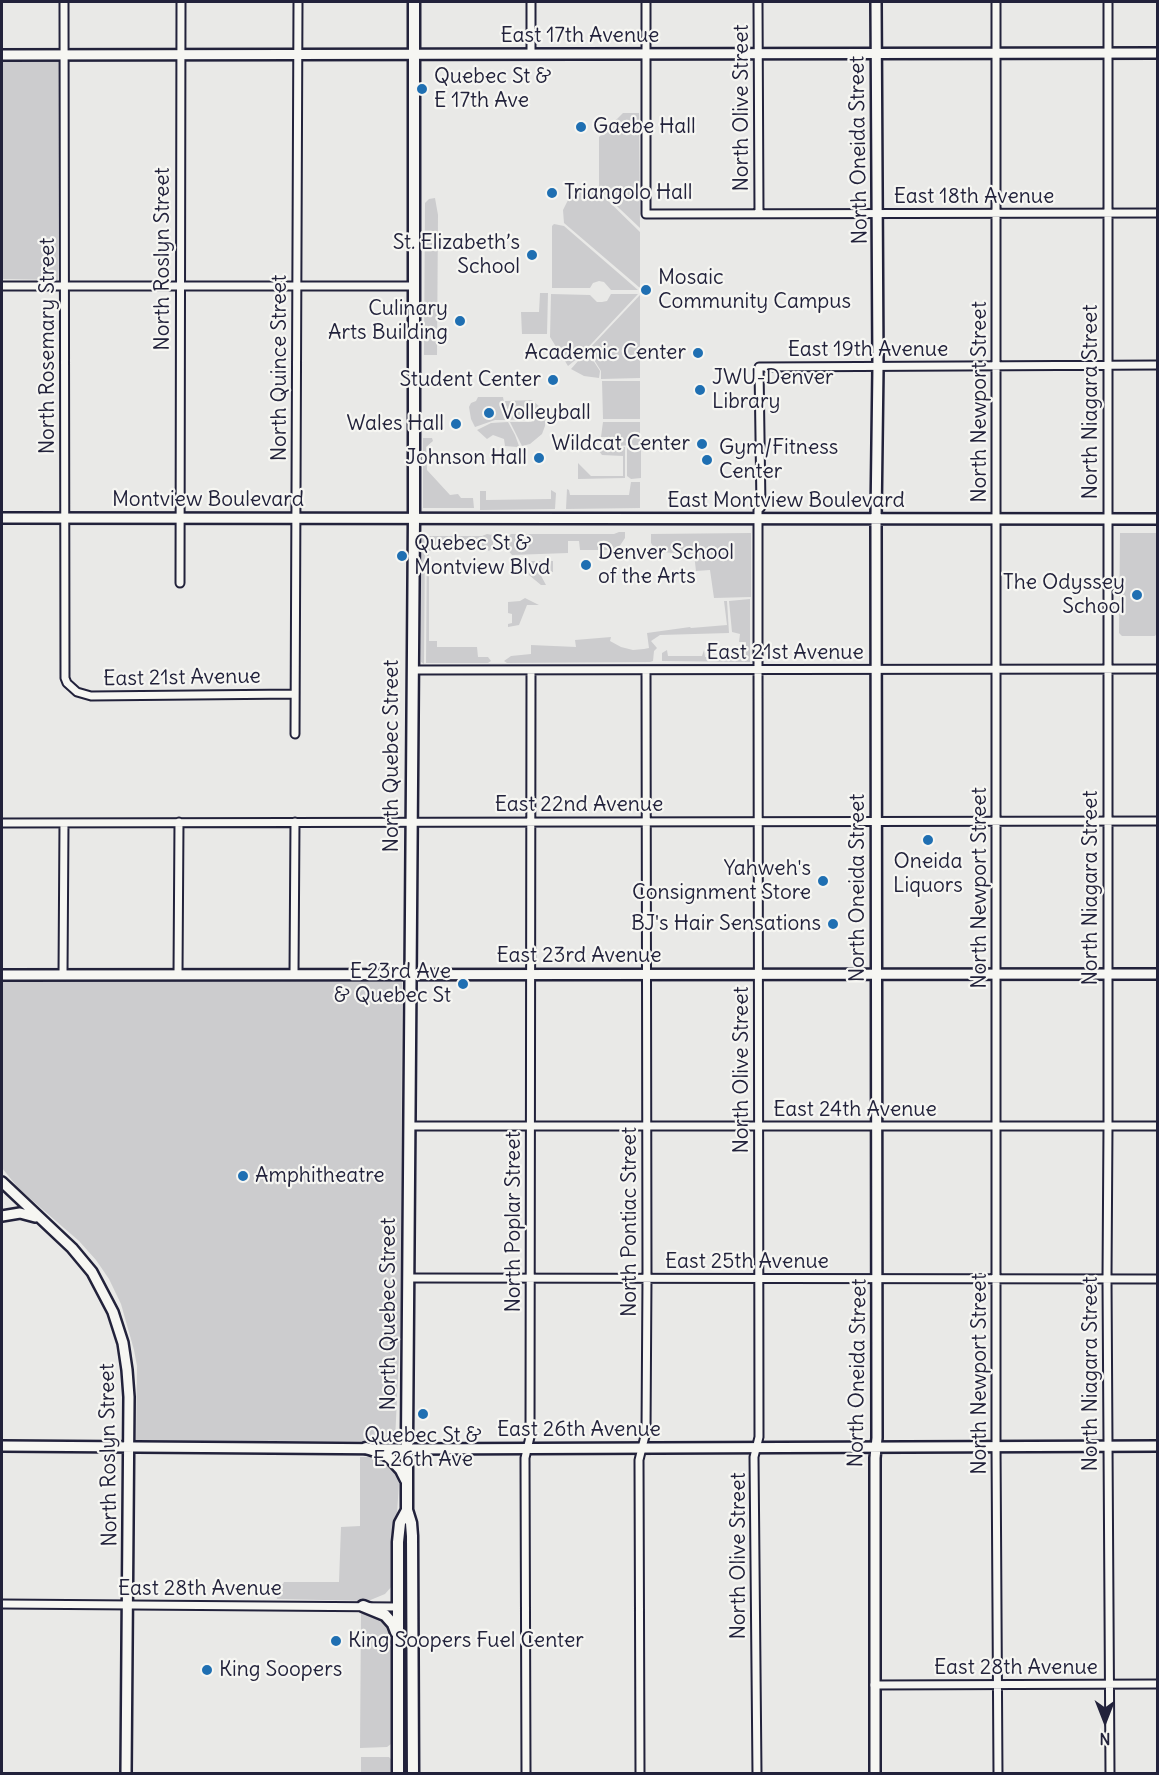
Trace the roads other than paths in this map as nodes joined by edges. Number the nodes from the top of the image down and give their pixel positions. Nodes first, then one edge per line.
1 (64, 2) edge
2 (181, 2) edge
3 (298, 2) edge
4 (414, 2) edge
5 (531, 2) edge
6 (646, 2) edge
7 (758, 2) edge
8 (876, 2) edge
9 (996, 2) edge
10 (1107, 2) edge
11 (1108, 53) junction
12 (1158, 53) edge
13 (414, 54) junction
14 (531, 54) junction
15 (647, 54) junction
16 (758, 54) junction
17 (876, 54) junction
18 (996, 54) junction
19 (2, 55) edge
20 (64, 55) junction
21 (181, 55) junction
22 (298, 55) junction
23 (996, 213) junction
24 (1107, 213) junction
25 (1158, 213) edge
26 (759, 214) junction
27 (878, 214) junction
28 (2, 286) edge
29 (64, 286) junction
30 (181, 286) junction
31 (297, 286) junction
32 (414, 286) junction
33 (1108, 365) junction
34 (1158, 365) edge
35 (996, 366) junction
36 (759, 367) joint
37 (878, 367) junction
38 (2, 518) edge
39 (64, 518) junction
40 (181, 518) junction
41 (296, 518) junction
42 (414, 519) junction
43 (759, 519) junction
44 (876, 519) junction
45 (1108, 519) junction
46 (1158, 519) edge
47 (997, 520) junction
48 (180, 583) dead end
49 (1108, 669) junction
50 (1158, 669) edge
51 (413, 670) junction
52 (531, 670) junction
53 (646, 670) junction
54 (758, 670) junction
55 (876, 670) junction
56 (996, 670) junction
57 (71, 688) joint
58 (295, 693) junction
59 (295, 734) dead end
60 (646, 821) junction
61 (758, 821) junction
62 (876, 821) junction
63 (996, 821) junction
64 (1108, 821) junction
65 (1158, 821) edge
66 (179, 822) junction
67 (295, 822) junction
68 (411, 822) junction
69 (531, 822) junction
70 (2, 823) edge
71 (64, 823) junction
72 (758, 974) junction
73 (876, 974) junction
74 (996, 974) junction
75 (1108, 974) junction
76 (1158, 974) edge
77 (2, 975) edge
78 (63, 975) junction
79 (178, 975) junction
80 (294, 975) junction
81 (411, 975) junction
82 (531, 975) junction
83 (646, 975) junction
84 (409, 1126) junction
85 (531, 1126) junction
86 (647, 1126) junction
87 (758, 1126) junction
88 (876, 1126) junction
89 (996, 1126) junction
90 (1108, 1126) junction
91 (1158, 1126) edge
92 (2, 1182) edge
93 (2, 1216) edge
94 (40, 1218) junction
95 (409, 1278) junction
96 (530, 1278) junction
97 (647, 1278) junction
98 (758, 1278) junction
99 (877, 1278) junction
100 (996, 1278) junction
101 (1107, 1279) junction
102 (1158, 1279) edge
103 (2, 1446) edge
104 (996, 1446) junction
105 (1108, 1446) junction
106 (1158, 1446) edge
107 (128, 1447) junction
108 (642, 1447) junction
109 (757, 1447) junction
110 (876, 1447) junction
111 (366, 1448) junction
112 (528, 1448) junction
113 (407, 1449) junction
114 (407, 1484) junction
115 (407, 1510) junction
116 (2, 1604) edge
117 (128, 1605) junction
118 (363, 1606) junction
119 (398, 1607) junction
120 (412, 1628) junction
121 (398, 1646) junction
122 (998, 1684) junction
123 (1108, 1684) junction
124 (1158, 1684) edge
125 (874, 1685) junction
126 (126, 1773) edge
127 (398, 1773) edge
128 (413, 1773) edge
129 (526, 1773) edge
130 (640, 1773) edge
131 (757, 1773) edge
132 (874, 1773) edge
133 (998, 1773) edge
134 (1110, 1773) edge

1 - 20 street, North Rosemary Street
2 - 21 street, North Roslyn Street
3 - 22 street, North Quince Street
4 - 13 main road, North Quebec Street
5 - 14 street
6 - 15 street
7 - 16 street, North Olive Street
8 - 17 street, North Oneida Street
9 - 18 street, North Newport Street
10 - 11 street, North Niagara Street
11 - 12 street, East 17th Avenue
11 - 18 street, East 17th Avenue
11 - 24 street, North Niagara Street
13 - 14 street, East 17th Avenue
13 - 22 street, East 17th Avenue
13 - 32 main road, North Quebec Street
14 - 15 street, East 17th Avenue
15 - 16 street, East 17th Avenue
15 - 26 street, East 18th Avenue
16 - 17 street, East 17th Avenue
16 - 26 street, North Olive Street
17 - 18 street, East 17th Avenue
17 - 27 street, North Oneida Street
18 - 23 street, North Newport Street
19 - 20 street, East 17th Avenue
20 - 21 street, East 17th Avenue
20 - 29 street, North Rosemary Street
21 - 22 street, East 17th Avenue
21 - 30 street, North Roslyn Street
22 - 31 street, North Quince Street
23 - 24 street, East 18th Avenue
23 - 27 street, East 18th Avenue
23 - 35 street, North Newport Street
24 - 25 street, East 18th Avenue
24 - 33 street, North Niagara Street
26 - 27 street, East 18th Avenue
27 - 37 street, North Oneida Street
28 - 29 street
29 - 30 street
29 - 39 street, North Rosemary Street
30 - 31 street
30 - 40 street, North Roslyn Street
31 - 32 street
31 - 41 street, North Quince Street
32 - 42 main road, North Quebec Street
33 - 34 street, East 19th Avenue
33 - 35 street, East 19th Avenue
33 - 45 street, North Niagara Street
35 - 37 street, East 19th Avenue
35 - 47 street, North Newport Street
36 - 37 street, East 19th Avenue
36 - 43 street, North Olive Street
37 - 44 street, North Oneida Street
38 - 39 street, Montview Boulevard
39 - 40 street, Montview Boulevard
39 - 57 street, North Rosemary Street
40 - 41 street, Montview Boulevard
40 - 48 street, North Roslyn Street
41 - 42 street, Montview Boulevard
41 - 58 street, North Quince Street
42 - 43 street, East Montview Boulevard
42 - 51 main road, North Quebec Street
43 - 44 street, East Montview Boulevard
43 - 54 street, North Olive Street
44 - 47 street, East Montview Boulevard
44 - 55 street, North Oneida Street
45 - 46 street, East Montview Boulevard
45 - 47 street, East Montview Boulevard
45 - 49 street, North Niagara Street
47 - 56 street, North Newport Street
49 - 50 street, East 21st Avenue
49 - 56 street, East 21st Avenue
49 - 64 street, North Niagara Street
51 - 52 street, East 21st Avenue
51 - 68 main road, North Quebec Street
52 - 53 street, East 21st Avenue
52 - 69 street, North Poplar Street
53 - 54 street, East 21st Avenue
53 - 60 street, North Pontiac Street
54 - 55 street, East 21st Avenue
54 - 61 street, North Olive Street
55 - 56 street, East 21st Avenue
55 - 62 street, North Oneida Street
56 - 63 street, North Newport Street
57 - 58 street, East 21st Avenue
58 - 59 street, North Quince Street
60 - 61 street, East 22nd Avenue
60 - 69 street, East 22nd Avenue
60 - 83 street, North Pontiac Street
61 - 62 street, East 22nd Avenue
61 - 72 street, North Olive Street
62 - 63 street, East 22nd Avenue
62 - 73 street, North Oneida Street
63 - 64 street, East 22nd Avenue
63 - 74 street, North Newport Street
64 - 65 street, East 22nd Avenue
64 - 75 street, North Niagara Street
66 - 67 street, East 22nd Avenue
66 - 71 street, East 22nd Avenue
66 - 79 street
67 - 68 street, East 22nd Avenue
67 - 80 street
68 - 69 street, East 22nd Avenue
68 - 81 main road, North Quebec Street
69 - 82 street, North Poplar Street
70 - 71 street, East 22nd Avenue
71 - 78 street
72 - 73 street, East 23rd Avenue
72 - 83 street, East 23rd Avenue
72 - 87 street, North Olive Street
73 - 74 street, East 23rd Avenue
73 - 88 street, North Oneida Street
74 - 75 street, East 23rd Avenue
74 - 89 street, North Newport Street
75 - 76 street, East 23rd Avenue
75 - 90 street, North Niagara Street
77 - 78 street, East 23rd Avenue
78 - 79 street, East 23rd Avenue
79 - 80 street, East 23rd Avenue
80 - 81 street, East 23rd Avenue
81 - 82 street, East 23rd Avenue
81 - 84 main road, North Quebec Street
82 - 83 street, East 23rd Avenue
82 - 85 street, North Poplar Street
83 - 86 street, North Pontiac Street
84 - 85 street, East 24th Avenue
84 - 95 main road, North Quebec Street
85 - 86 street, East 24th Avenue
85 - 96 street, North Poplar Street
86 - 87 street, East 24th Avenue
86 - 97 street, North Pontiac Street
87 - 88 street, East 24th Avenue
87 - 98 street, North Olive Street
88 - 89 street, East 24th Avenue
88 - 99 street, North Oneida Street
89 - 90 street, East 24th Avenue
89 - 100 street, North Newport Street
90 - 91 street, East 24th Avenue
90 - 101 street, North Niagara Street
92 - 94 street, North Roslyn Street
93 - 94 street
94 - 107 street, North Roslyn Street
95 - 96 street, East 25th Avenue
95 - 113 main road, North Quebec Street
96 - 97 street, East 25th Avenue
96 - 112 street, North Poplar Street
97 - 98 street, East 25th Avenue
97 - 108 street, North Pontiac Street
98 - 99 street, East 25th Avenue
98 - 109 street, North Olive Street
99 - 100 street, East 25th Avenue
99 - 110 street, North Oneida Street
100 - 101 street, East 25th Avenue
100 - 104 street, North Newport Street
101 - 102 street, East 25th Avenue
101 - 105 street, North Niagara Street
103 - 107 street, East 26th Avenue
104 - 105 street, East 26th Avenue
104 - 110 street, East 26th Avenue
104 - 122 street, North Newport Street
105 - 106 street, East 26th Avenue
105 - 123 street, North Niagara Street
107 - 111 street, East 26th Avenue
107 - 117 street, North Roslyn Street
108 - 109 street, East 26th Avenue
108 - 112 street, East 26th Avenue
108 - 130 street, North Pontiac Street
109 - 110 street, East 26th Avenue
109 - 131 street, North Olive Street
110 - 125 street, North Oneida Street
111 - 113 street, East 26th Avenue
111 - 114 main road
112 - 113 street, East 26th Avenue
112 - 129 street, North Poplar Street
113 - 114 main road, North Quebec Street
114 - 115 main road, North Quebec Street
115 - 119 main road, North Quebec Street
115 - 120 main road, North Quebec Street
116 - 117 street, East 28th Avenue
117 - 118 street, East 28th Avenue
117 - 126 street, North Roslyn Street
118 - 119 street, East 28th Avenue
118 - 121 main road
119 - 120 main road
119 - 121 main road, North Quebec Street
120 - 128 main road, North Quebec Street
121 - 127 main road, North Quebec Street
122 - 123 street, East 28th Avenue
122 - 125 street, East 28th Avenue
122 - 133 street, North Newport Street
123 - 124 street, East 28th Avenue
123 - 134 street, North Niagara Street
125 - 132 street, North Oneida Street

